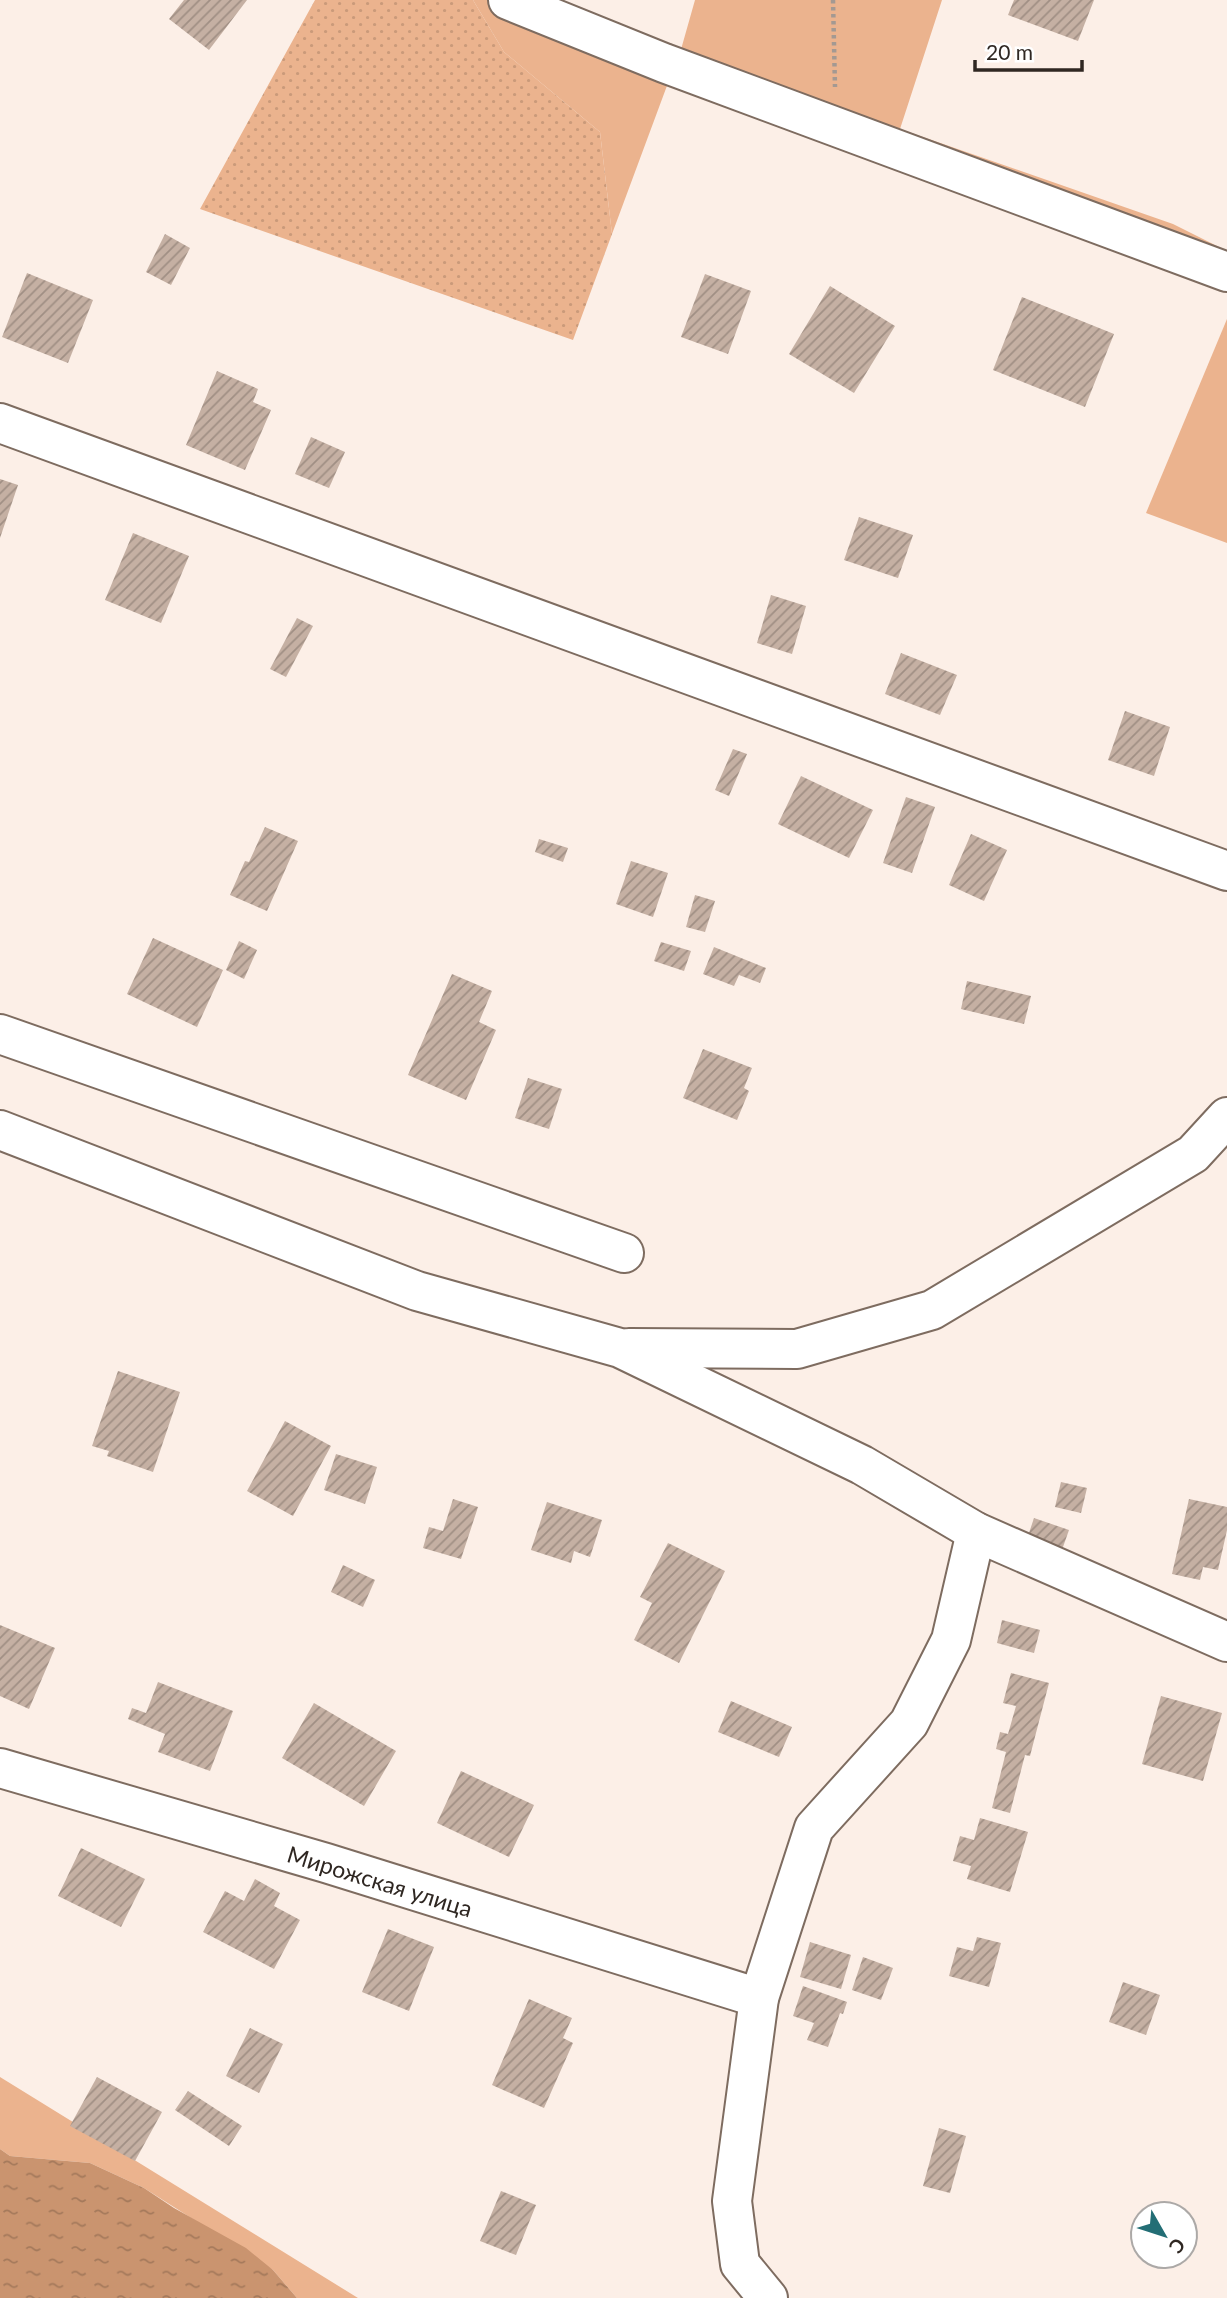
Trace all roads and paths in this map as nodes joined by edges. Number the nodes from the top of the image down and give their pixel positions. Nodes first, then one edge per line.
1 (508, 0) edge
2 (833, 0) edge
3 (835, 126) junction
4 (1227, 271) edge
5 (0, 422) edge
6 (1227, 871) edge
7 (0, 1034) edge
8 (1227, 1117) edge
9 (0, 1130) edge
10 (624, 1253) dead end
11 (620, 1348) junction
12 (976, 1532) junction
13 (1227, 1642) edge
14 (0, 1768) edge
15 (759, 1998) junction
16 (768, 2298) edge

1 - 3 street
2 - 3 path
3 - 4 street
5 - 6 street
7 - 10 street
8 - 11 street
9 - 11 street
11 - 12 street
12 - 13 street
12 - 15 street
14 - 15 street, Мирожская улица
15 - 16 street

